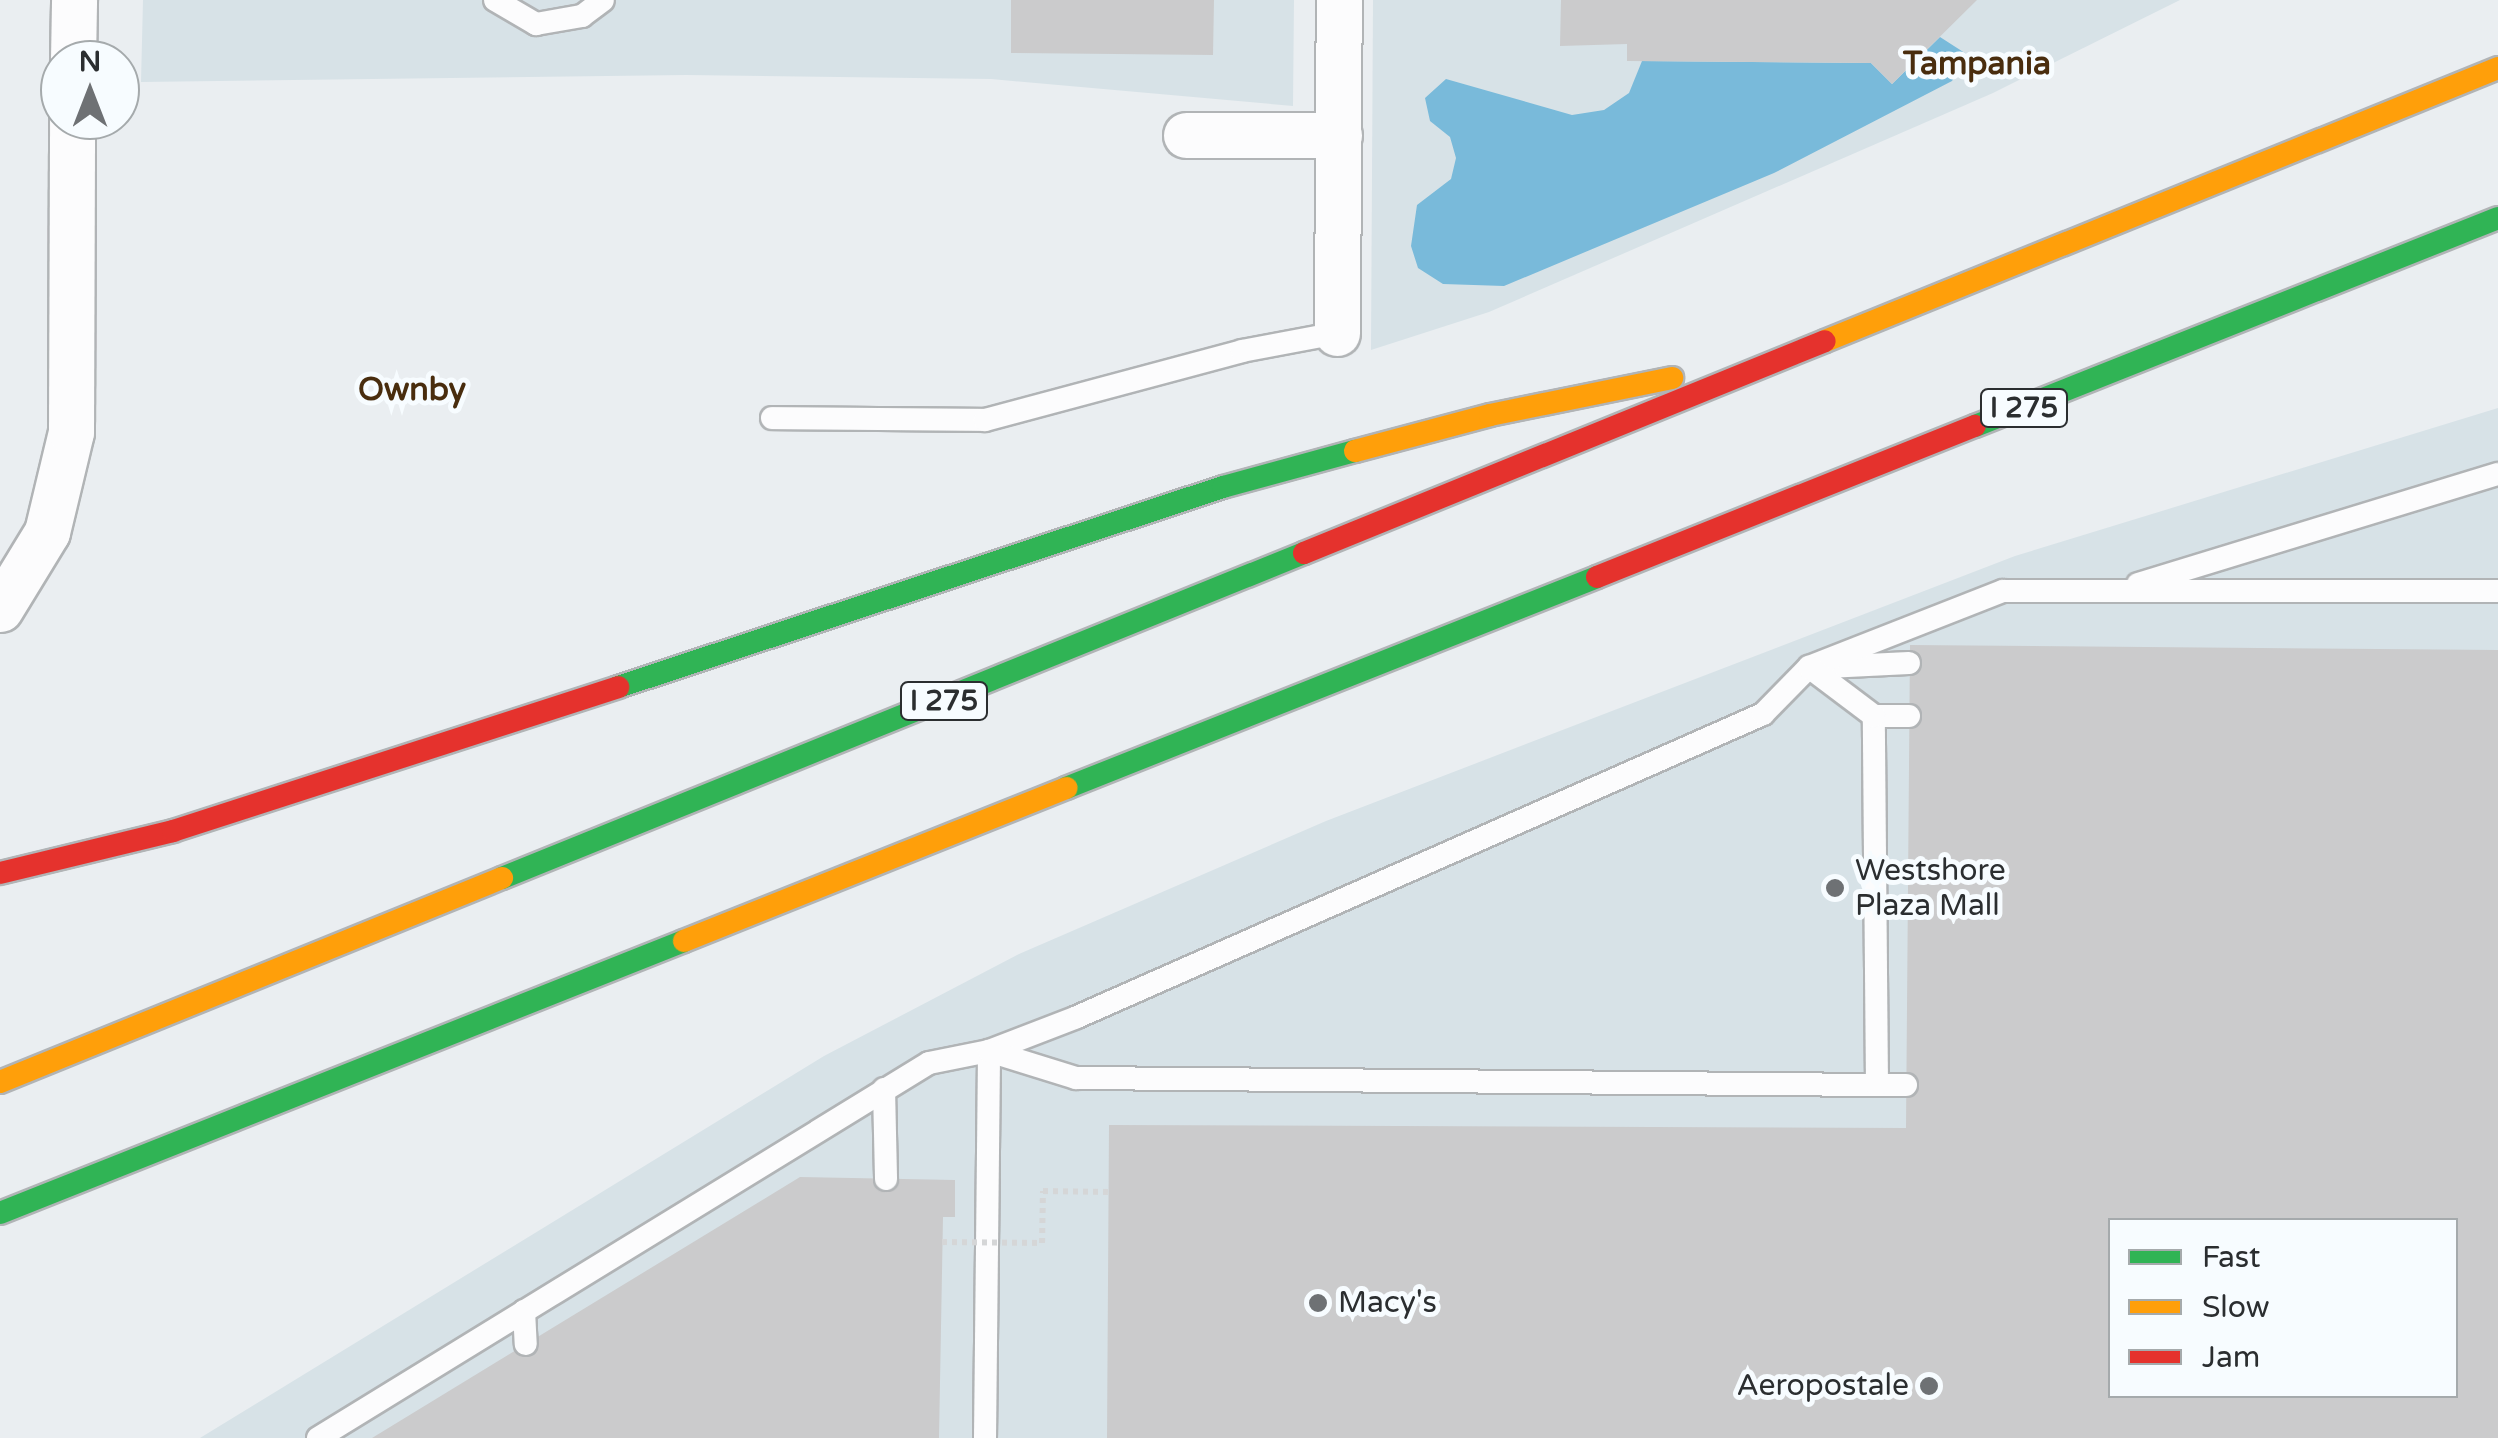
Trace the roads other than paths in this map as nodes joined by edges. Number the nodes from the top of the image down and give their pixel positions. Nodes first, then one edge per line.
1 (74, 0) edge
2 (495, 0) edge
3 (604, 0) edge
4 (1339, 0) edge
5 (73, 40) edge
6 (2498, 68) edge
7 (1186, 135) dead end
8 (1339, 136) junction
9 (72, 140) edge
10 (2498, 218) edge
11 (1886, 317) junction
12 (1337, 334) joint
13 (772, 418) dead end
14 (2498, 474) edge
15 (2498, 591) edge
16 (2112, 592) junction
17 (0, 610) edge
18 (1910, 663) dead end
19 (1809, 667) junction
20 (1874, 716) junction
21 (1910, 716) dead end
22 (0, 873) edge
23 (988, 1051) junction
24 (0, 1082) edge
25 (1877, 1086) junction
26 (1906, 1086) dead end
27 (884, 1089) junction
28 (886, 1178) dead end
29 (0, 1213) edge
30 (524, 1311) junction
31 (526, 1344) dead end
32 (318, 1438) edge
33 (986, 1438) edge

1 - 5 street
2 - 3 lane
4 - 8 street
6 - 11 highway, I 275
7 - 8 street
8 - 12 street
9 - 17 street
10 - 29 highway, I 275
11 - 22 highway
11 - 24 highway, I 275
12 - 13 lane
14 - 16 lane
15 - 16 lane
16 - 19 lane
18 - 19 lane
19 - 20 lane
19 - 23 lane
20 - 21 lane
20 - 25 lane
23 - 25 lane
23 - 27 lane
23 - 33 lane
25 - 26 lane
27 - 28 lane
27 - 30 lane
30 - 31 lane
30 - 32 lane

